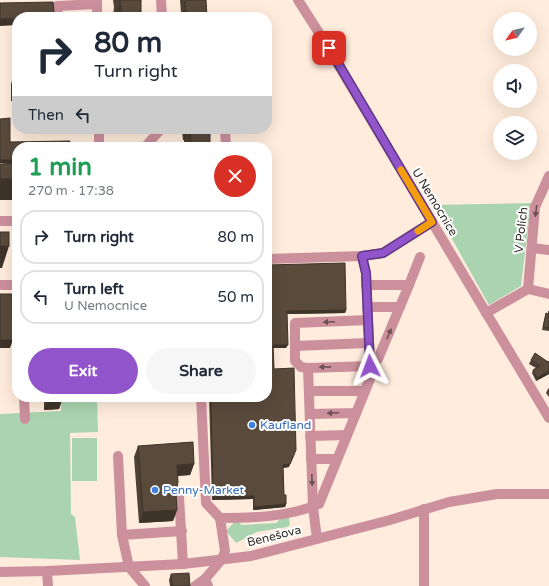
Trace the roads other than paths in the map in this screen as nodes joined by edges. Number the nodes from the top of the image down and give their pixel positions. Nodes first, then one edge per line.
1 (161, 0) edge
2 (298, 0) edge
3 (97, 2) edge
4 (58, 12) edge
5 (162, 12) edge
6 (157, 134) edge
7 (149, 142) edge
8 (549, 176) edge
9 (0, 221) edge
10 (12, 221) edge
11 (432, 222) junction
12 (532, 248) junction
13 (549, 250) edge
14 (362, 256) junction
15 (420, 257) dead end
16 (272, 259) edge
17 (12, 284) edge
18 (0, 285) edge
19 (366, 285) junction
20 (409, 285) junction
21 (528, 289) junction
22 (549, 294) edge
23 (367, 307) junction
24 (400, 307) junction
25 (486, 314) junction
26 (368, 320) junction
27 (368, 343) junction
28 (295, 346) junction
29 (370, 366) junction
30 (308, 368) junction
31 (365, 390) junction
32 (309, 392) junction
33 (24, 402) edge
34 (201, 402) edge
35 (356, 413) junction
36 (310, 414) junction
37 (549, 418) edge
38 (25, 419) dead end
39 (310, 436) junction
40 (347, 436) junction
41 (118, 456) dead end
42 (311, 459) junction
43 (337, 459) junction
44 (549, 494) edge
45 (179, 497) edge
46 (313, 506) junction
47 (424, 510) junction
48 (220, 518) junction
49 (182, 531) junction
50 (122, 536) junction
51 (317, 539) junction
52 (222, 559) junction
53 (183, 564) junction
54 (129, 567) junction
55 (0, 572) edge
56 (47, 572) junction
57 (206, 582) edge
58 (48, 586) edge
59 (146, 586) edge
60 (195, 586) edge
61 (424, 586) edge

1 - 5 street
2 - 11 street, U Nemocnice
3 - 4 street
6 - 7 street
8 -> 12 street, V Polích
9 - 10 street
11 - 14 street
11 - 25 street, U Nemocnice
12 - 13 street
12 - 21 street, V Polích
14 - 16 street
14 - 19 street
15 - 20 street
17 - 18 street
19 - 20 street
19 - 23 street
20 - 24 street
21 - 22 street
21 - 25 street
23 - 24 street
23 - 26 street
29 -> 24 street
25 - 37 street, U Nemocnice
26 - 27 street
26 -> 28 street
27 - 28 street
27 - 29 street
28 - 30 street
29 -> 30 street
29 - 31 street
30 - 32 street
31 - 32 street
31 - 35 street
32 - 36 street
33 - 38 street
34 - 48 street
35 -> 36 street
35 - 40 street
36 - 39 street
39 - 40 street
39 - 42 street
40 - 43 street
41 - 50 street
42 - 43 street
42 -> 46 street
43 - 46 street
44 - 47 street, Benešova
45 - 49 street
46 - 48 street
46 - 51 street
47 - 51 street, Benešova
47 - 61 street
48 - 52 street
49 - 50 street
49 - 53 street
50 - 54 street
51 - 52 street, Benešova
52 - 53 street, Benešova
52 - 57 street
53 - 54 street, Benešova
54 - 56 street, Benešova
54 - 59 street
55 - 56 street, Benešova
56 - 58 street
57 - 60 street

